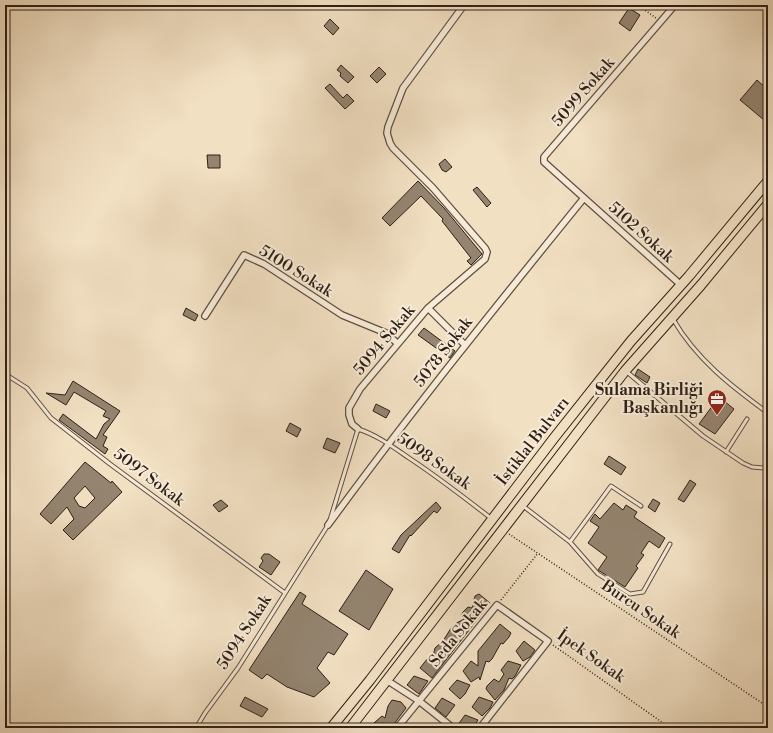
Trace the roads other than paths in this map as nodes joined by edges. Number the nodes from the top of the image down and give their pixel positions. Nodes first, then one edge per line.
1 (464, 5) edge
2 (675, 5) edge
3 (768, 181) edge
4 (584, 198) junction
5 (768, 204) edge
6 (681, 285) junction
7 (428, 308) junction
8 (205, 316) dead end
9 (672, 317) junction
10 (397, 343) junction
11 (465, 345) junction
12 (625, 371) junction
13 (5, 374) edge
14 (768, 413) edge
15 (747, 419) dead end
16 (358, 429) junction
17 (388, 443) junction
18 (726, 452) junction
19 (768, 465) edge
20 (521, 505) junction
21 (641, 506) dead end
22 (492, 519) junction
23 (328, 525) junction
24 (570, 542) junction
25 (670, 544) dead end
26 (285, 593) junction
27 (497, 605) joint
28 (388, 681) junction
29 (419, 701) junction
30 (196, 728) edge
31 (331, 728) edge
32 (350, 728) edge
33 (397, 728) edge
34 (453, 728) edge
35 (480, 728) edge

1 - 7 street, 5094 Sokak
2 - 4 street, 5099 Sokak
3 - 6 main road, İstiklal Bulvarı
4 - 6 street, 5102 Sokak
4 - 11 street, 5078 Sokak
5 - 9 main road, İstiklal Bulvarı
6 - 22 main road, İstiklal Bulvarı
7 - 10 street, 5094 Sokak
7 - 11 street
8 - 10 street, 5100 Sokak
9 - 12 main road, İstiklal Bulvarı
9 - 14 lane
10 - 16 street, 5094 Sokak
11 - 17 street, 5078 Sokak
12 - 18 lane
12 - 20 main road, İstiklal Bulvarı
13 - 26 lane, 5097 Sokak
15 - 18 lane
16 - 17 lane, 5098 Sokak
16 - 23 lane, 5094 Sokak
17 - 22 lane, 5098 Sokak
17 - 23 street, 5078 Sokak
18 - 19 lane
20 - 24 lane
20 - 28 main road, İstiklal Bulvarı
21 - 24 lane
22 - 31 main road, İstiklal Bulvarı
23 - 26 lane, 5094 Sokak
24 - 25 lane
26 - 30 lane, 5094 Sokak
27 - 29 street, Seda Sokak
27 - 35 street, İpek Sokak
28 - 29 street
28 - 32 main road, İstiklal Bulvarı
29 - 33 street, Seda Sokak
29 - 34 street

